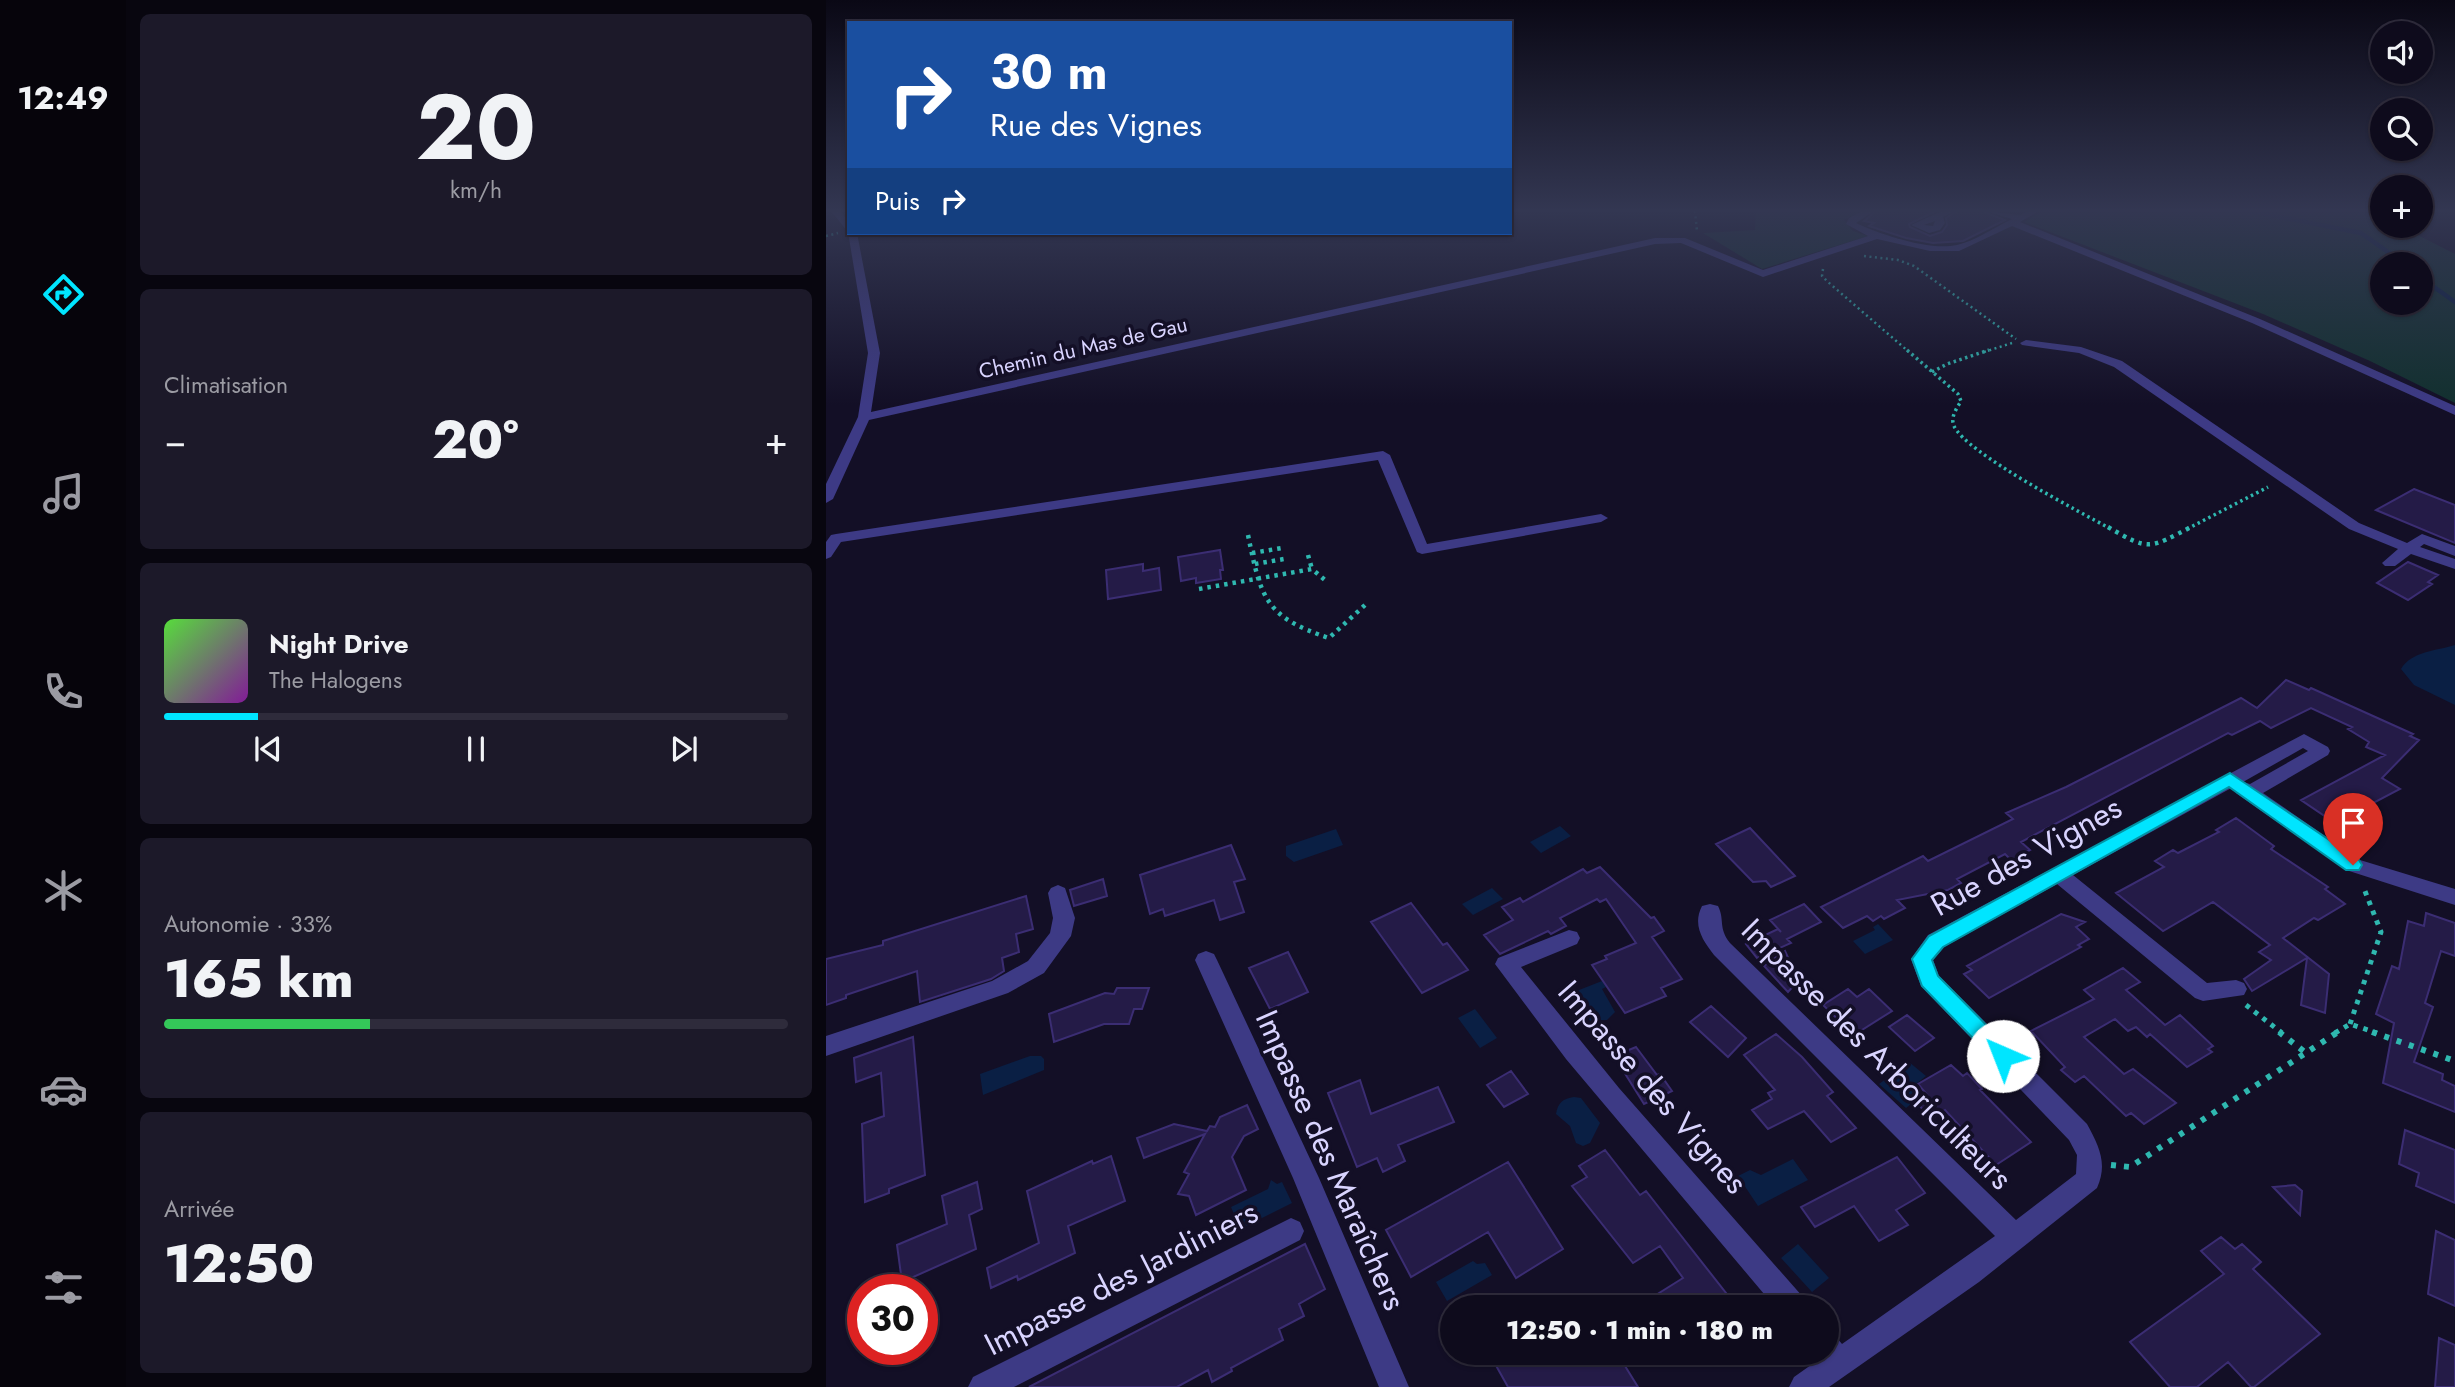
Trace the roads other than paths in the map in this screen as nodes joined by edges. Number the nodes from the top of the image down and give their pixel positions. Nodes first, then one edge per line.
1 (860, 276) edge
2 (1499, 276) edge
3 (2148, 276) edge
4 (2026, 343) road end
5 (2455, 411) edge
6 (864, 417) junction
7 (826, 499) edge
8 (1601, 518) dead end
9 (2410, 548) junction
10 (2455, 551) edge
11 (826, 554) edge
12 (2390, 563) dead end
13 (2455, 564) edge
14 (2230, 779) junction
15 (2249, 792) junction
16 (2058, 874) junction
17 (1058, 893) dead end
18 (2455, 897) edge
19 (1710, 912) dead end
20 (1569, 938) dead end
21 (1206, 960) dead end
22 (2236, 989) road end
23 (826, 1046) edge
24 (1291, 1231) dead end
25 (2014, 1236) junction
26 (1783, 1295) edge
27 (1839, 1352) edge
28 (1825, 1365) edge
29 (983, 1387) edge
30 (1394, 1387) edge
31 (1804, 1387) edge

1 - 6 street
2 - 6 street, Chemin du Mas de Gau
3 - 5 street
4 - 9 street
6 - 7 street
8 - 11 street
9 - 10 street
9 - 12 street
9 - 13 street
14 - 15 street
14 - 15 street, Rue des Vignes
14 - 16 street, Rue des Vignes
15 - 18 street
16 - 22 street
16 - 25 street, Rue des Vignes
17 - 23 street
19 - 25 street, Impasse des Arboriculteurs
20 - 26 street, Impasse des Vignes
21 - 30 street, Impasse des Maraîchers
24 - 29 street, Impasse des Jardiniers
25 - 27 street
28 - 31 street

